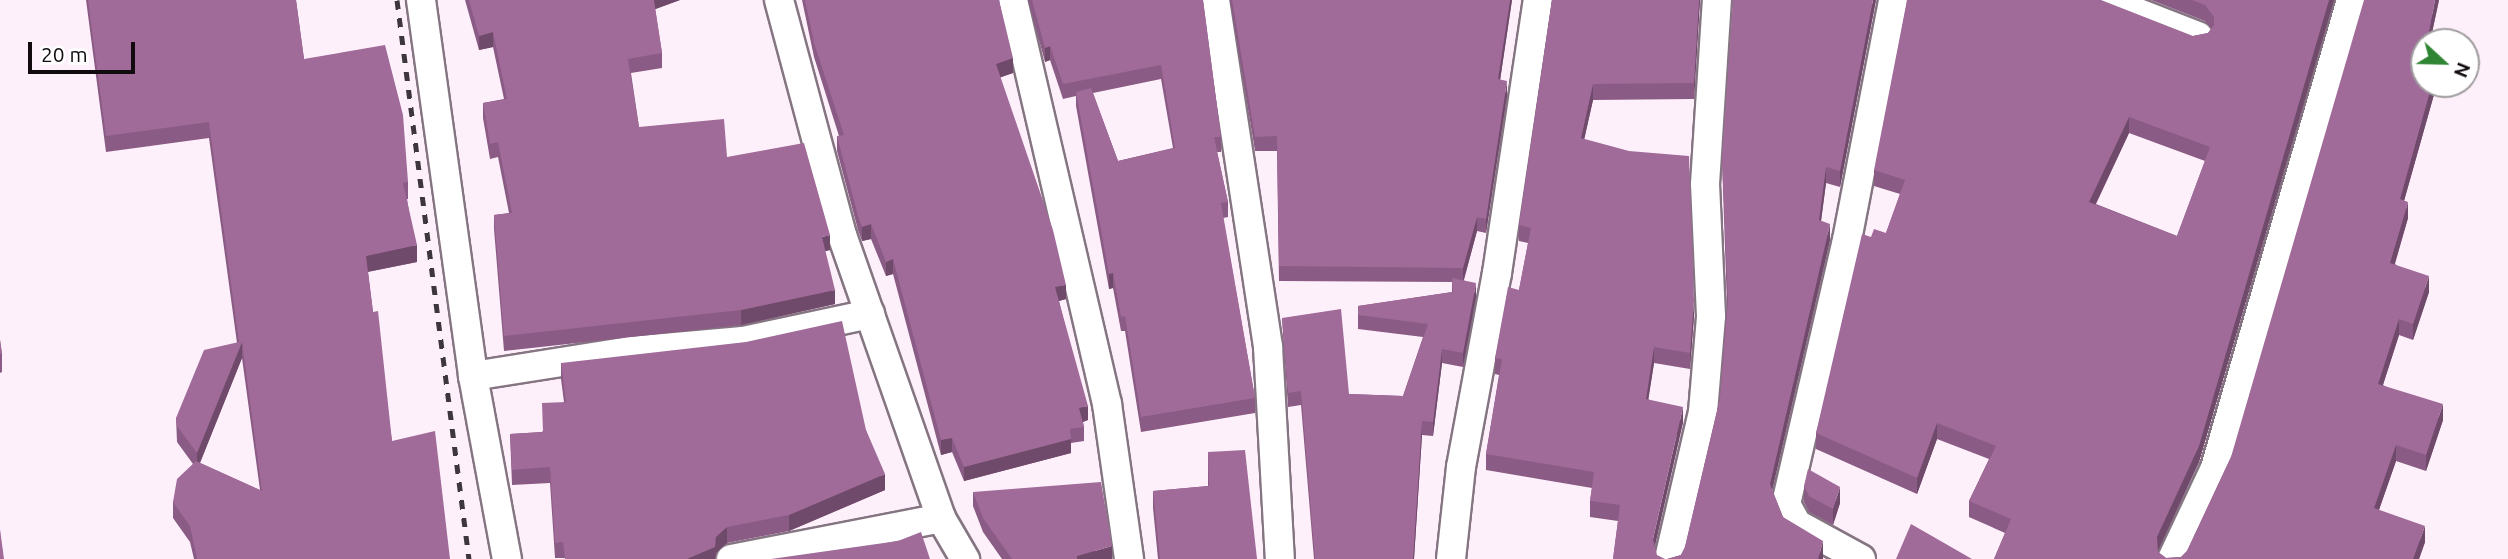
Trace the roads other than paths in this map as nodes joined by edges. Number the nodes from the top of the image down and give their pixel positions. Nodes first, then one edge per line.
1 (421, 0) edge
2 (779, 0) edge
3 (1013, 0) edge
4 (1215, 0) edge
5 (1538, 0) edge
6 (1717, 0) edge
7 (1893, 0) edge
8 (2105, 0) edge
9 (2351, 0) edge
10 (2198, 36) edge
11 (870, 314) junction
12 (473, 376) junction
13 (941, 518) junction
14 (507, 559) edge
15 (731, 559) edge
16 (965, 559) edge
17 (1129, 559) edge
18 (1280, 559) edge
19 (1451, 559) edge
20 (1669, 559) edge
21 (1861, 559) edge
22 (2172, 559) edge

1 - 12 street
2 - 11 street
3 - 17 street
4 - 18 street
5 - 19 street
6 - 20 street
7 - 21 street
8 - 10 street
9 - 22 street
11 - 12 street
11 - 13 street
12 - 14 street
13 - 15 street
13 - 16 street

